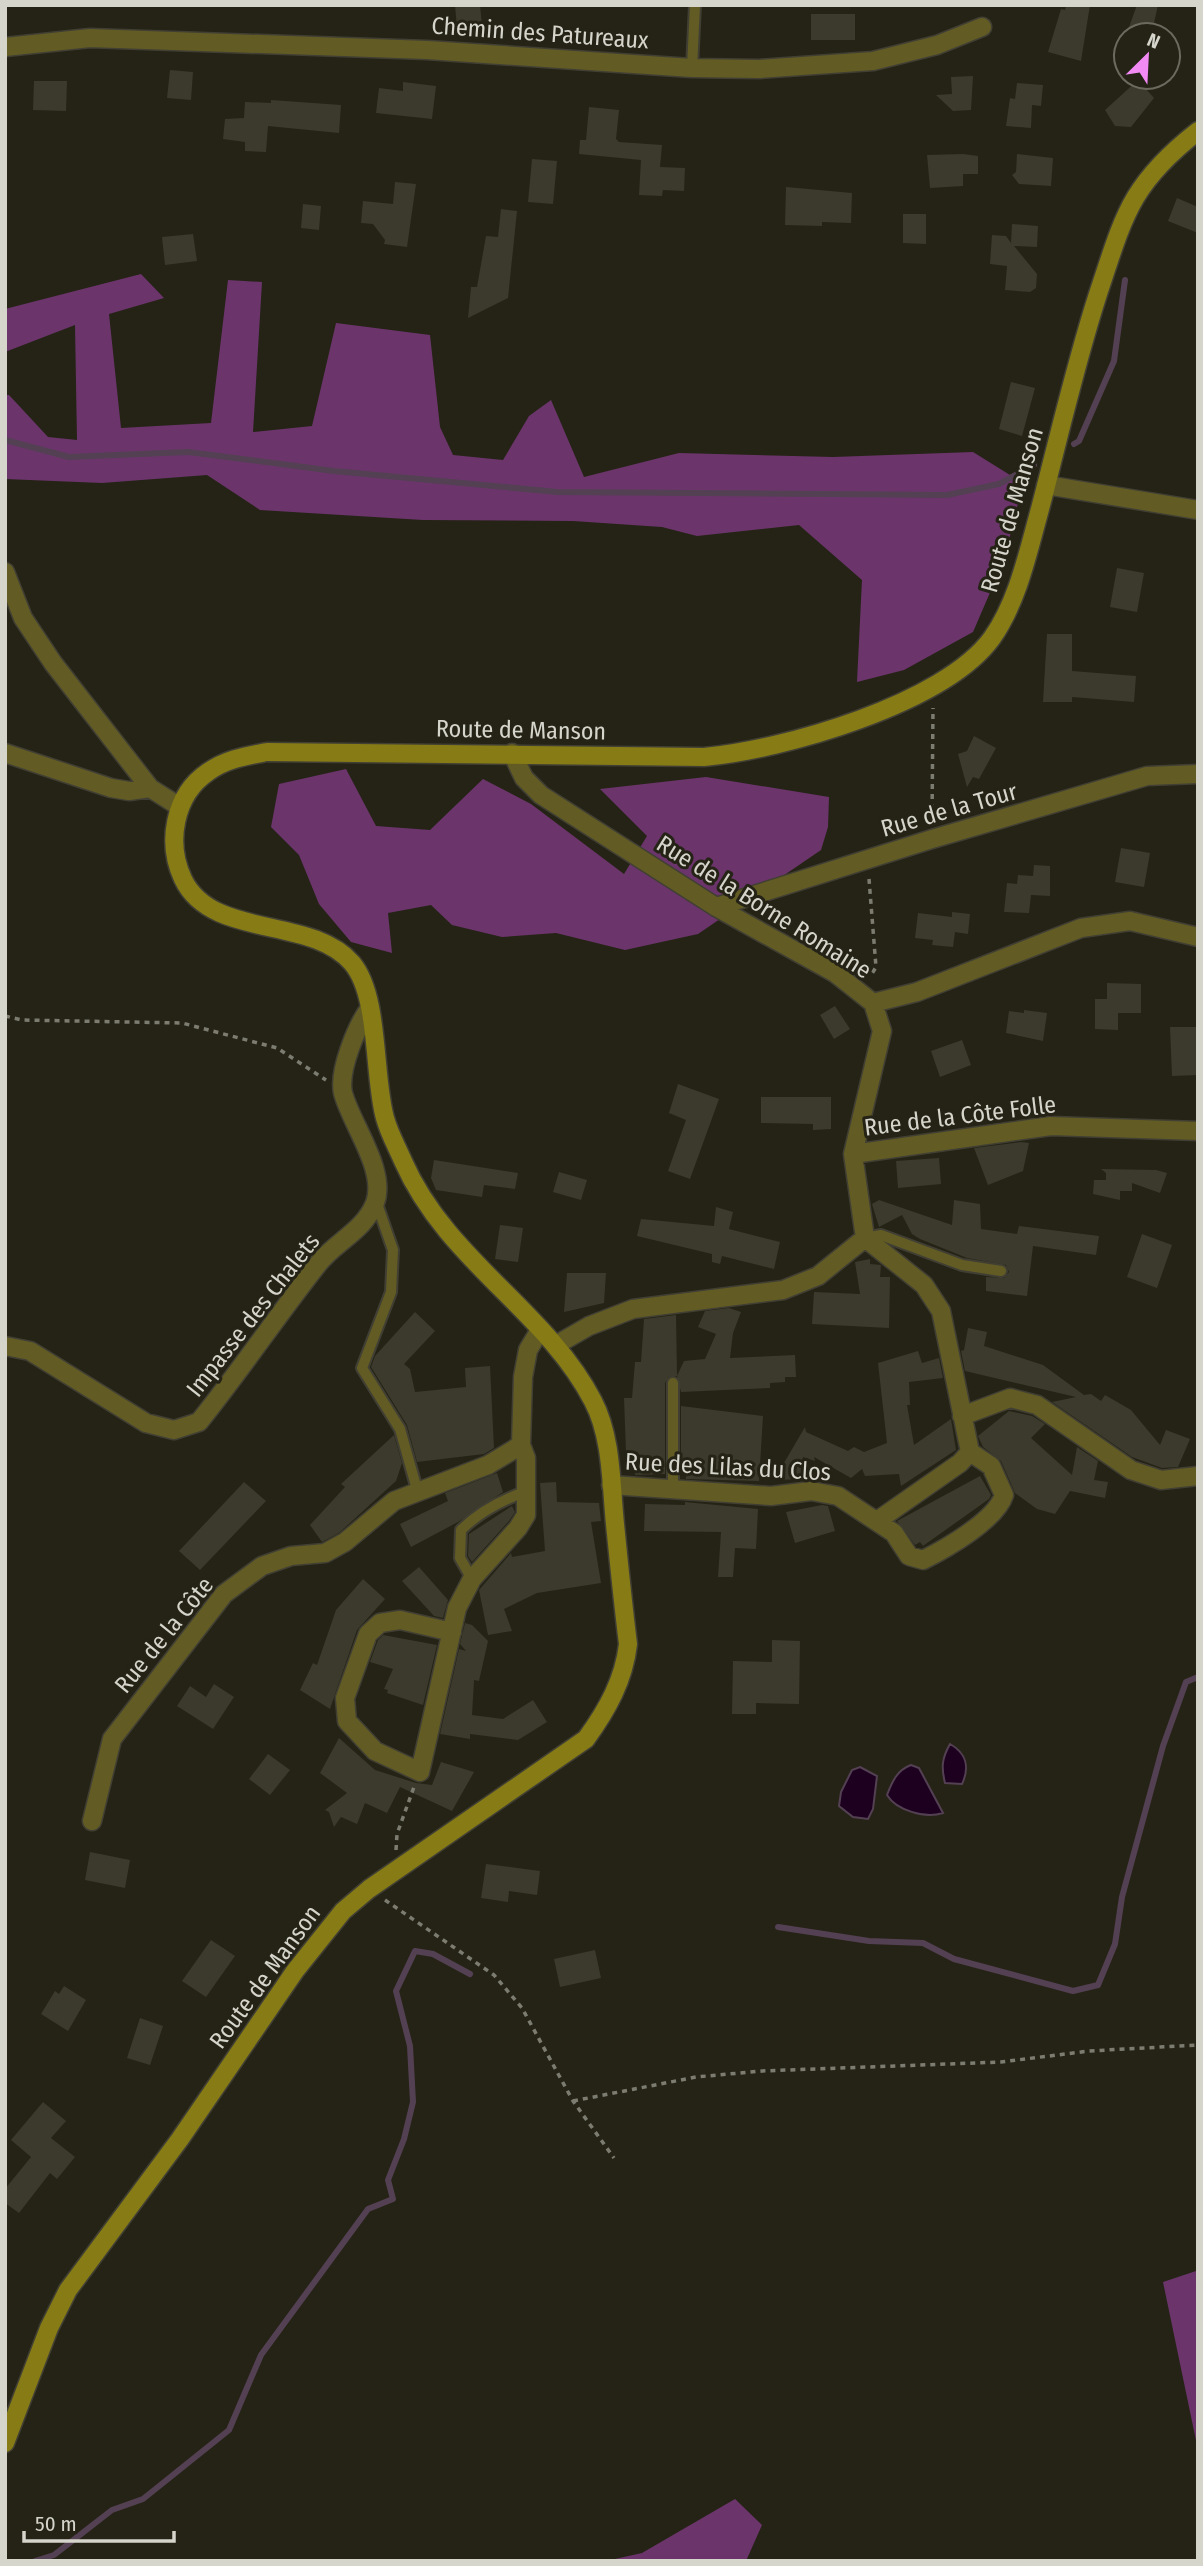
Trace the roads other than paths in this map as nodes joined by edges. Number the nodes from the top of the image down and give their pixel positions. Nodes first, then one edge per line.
1 (695, 5) edge
2 (982, 27) dead end
3 (5, 47) edge
4 (692, 68) junction
5 (1198, 131) edge
6 (1046, 485) junction
7 (1198, 510) edge
8 (5, 572) edge
9 (5, 753) edge
10 (512, 753) junction
11 (1198, 774) edge
12 (150, 788) junction
13 (180, 807) junction
14 (716, 907) junction
15 (1198, 937) edge
16 (866, 998) junction
17 (370, 1008) junction
18 (1198, 1131) edge
19 (853, 1154) junction
20 (376, 1201) junction
21 (865, 1238) junction
22 (1002, 1271) dead end
23 (540, 1330) junction
24 (556, 1345) junction
25 (5, 1346) edge
26 (673, 1383) dead end
27 (962, 1416) junction
28 (521, 1445) junction
29 (970, 1452) junction
30 (1198, 1476) edge
31 (611, 1485) junction
32 (673, 1488) junction
33 (527, 1491) junction
34 (418, 1493) junction
35 (877, 1521) junction
36 (472, 1579) junction
37 (452, 1632) junction
38 (92, 1821) dead end
39 (5, 2443) edge

1 - 4 lane
2 - 4 street, Chemin des Patureaux
3 - 4 street, Chemin des Patureaux
5 - 6 street, Route de Manson
6 - 7 street
6 - 10 street, Route de Manson
8 - 12 street
9 - 12 street
10 - 13 street, Route de Manson
10 - 14 street, Rue de la Borne Romaine
11 - 14 street, Rue de la Tour
12 - 13 street
13 - 17 street, Route de Manson
14 - 16 street, Rue de la Borne Romaine
15 - 16 street
16 - 19 street, Rue de la Borne Romaine
17 - 20 street
17 - 23 street, Route de Manson
18 - 19 street, Rue de la Côte Folle
19 - 21 street, Rue de la Borne Romaine
20 - 25 street, Impasse des Chalets
20 - 34 lane
21 - 22 lane
21 - 24 street
21 - 27 street
23 - 24 street, Route de Manson
23 - 28 street
24 - 31 street, Route de Manson
26 - 32 lane
27 - 29 street
27 - 30 street
28 - 33 street
28 - 34 street, Rue de la Côte
29 - 35 street
29 - 35 street, Rue des Lilas du Clos
31 - 32 street, Rue des Lilas du Clos
31 - 39 street, Route de Manson
32 - 35 street, Rue des Lilas du Clos
33 - 36 street
33 - 36 lane
34 - 38 street, Rue de la Côte
36 - 37 street
37 - 37 street

